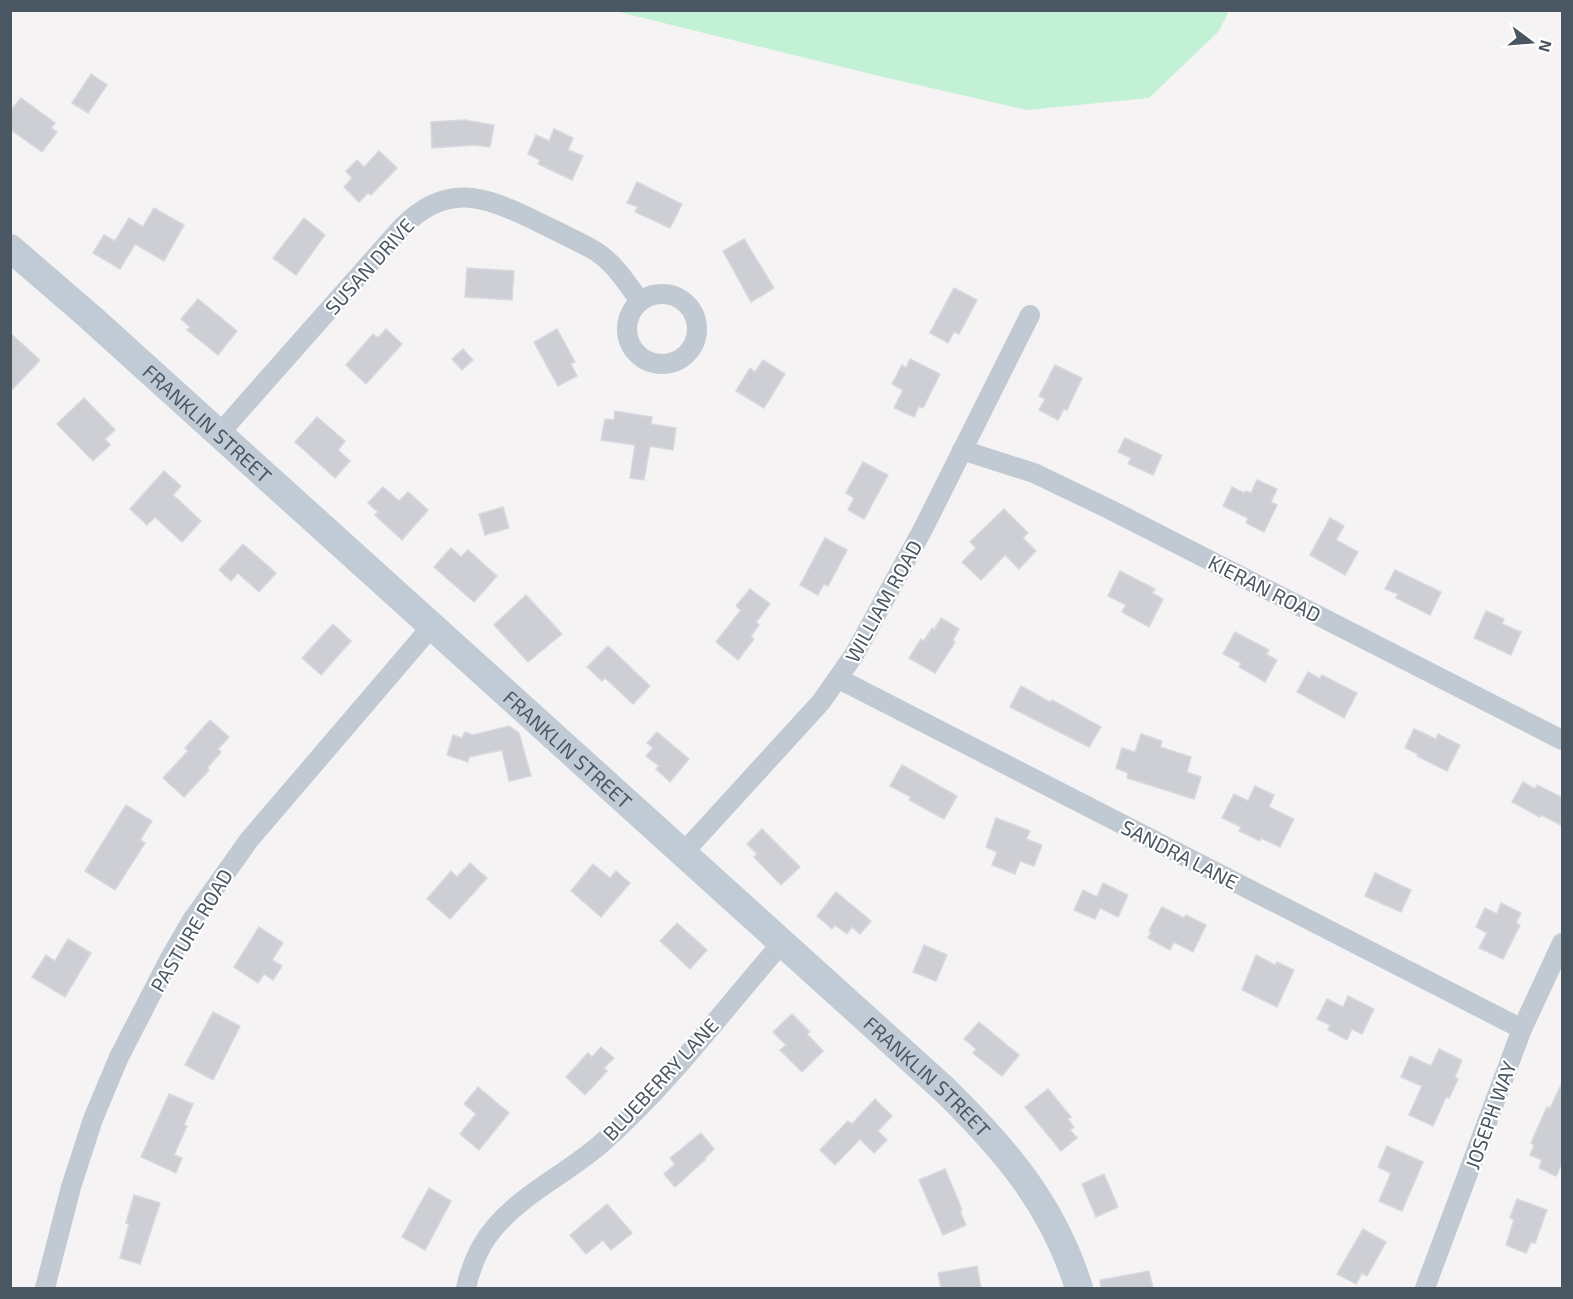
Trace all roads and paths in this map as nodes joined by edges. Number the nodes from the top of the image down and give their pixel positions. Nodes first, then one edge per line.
1 (10, 248) edge
2 (640, 301) dead end
3 (1030, 315) dead end
4 (219, 434) junction
5 (963, 450) junction
6 (432, 626) junction
7 (839, 679) junction
8 (1563, 740) edge
9 (684, 852) junction
10 (782, 943) junction
11 (1563, 943) edge
12 (1522, 1029) junction
13 (45, 1288) edge
14 (466, 1288) edge
15 (1079, 1288) edge
16 (1425, 1288) edge

1 - 4 main road, FRANKLIN STREET
2 - 4 street, SUSAN DRIVE
3 - 5 street, WILLIAM ROAD
4 - 6 main road, FRANKLIN STREET
5 - 7 street, WILLIAM ROAD
5 - 8 street, KIERAN ROAD
6 - 9 main road, FRANKLIN STREET
6 - 13 street, PASTURE ROAD
7 - 9 street, WILLIAM ROAD
7 - 12 street, SANDRA LANE
9 - 10 main road, FRANKLIN STREET
10 - 14 street, BLUEBERRY LANE
10 - 15 main road, FRANKLIN STREET
11 - 12 street, JOSEPH WAY
12 - 16 street, JOSEPH WAY

